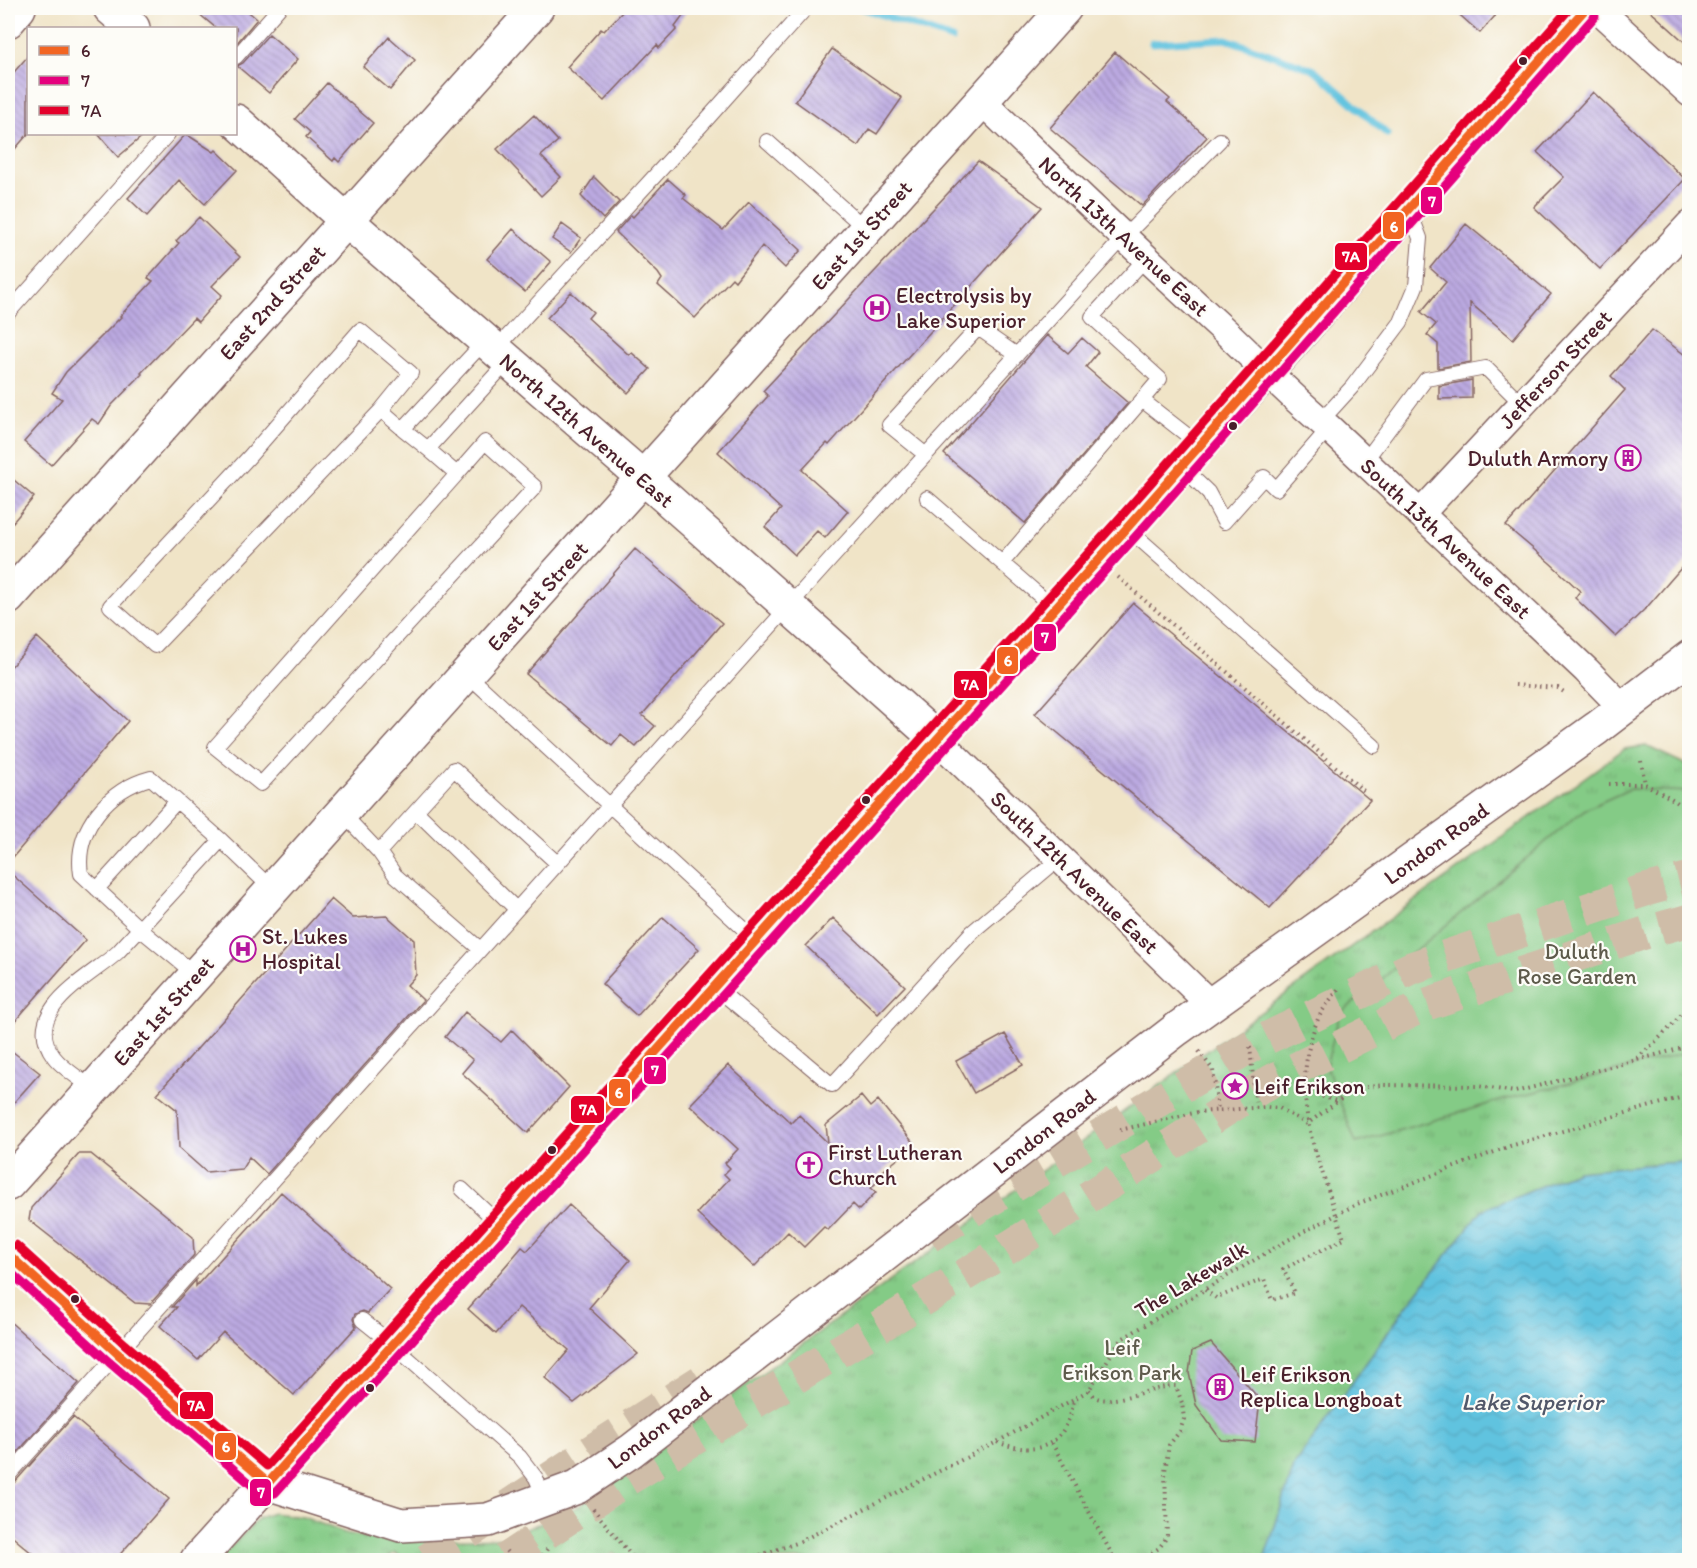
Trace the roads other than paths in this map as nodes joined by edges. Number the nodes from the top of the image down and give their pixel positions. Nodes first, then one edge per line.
1 (20, 8) edge
2 (110, 8) edge
3 (279, 8) edge
4 (537, 8) edge
5 (806, 8) edge
6 (1065, 8) edge
7 (1586, 8) edge
8 (1597, 8) edge
9 (8, 21) edge
10 (132, 27) edge
11 (237, 56) edge
12 (1689, 93) edge
13 (982, 101) junction
14 (237, 122) edge
15 (167, 135) edge
16 (1220, 140) dead end
17 (767, 141) dead end
18 (1409, 210) junction
19 (346, 220) junction
20 (1689, 225) edge
21 (866, 229) junction
22 (1124, 237) junction
23 (1146, 258) junction
24 (8, 313) edge
25 (496, 351) junction
26 (1017, 355) junction
27 (1268, 371) junction
28 (1142, 400) junction
29 (1522, 404) junction
30 (381, 410) junction
31 (1325, 425) junction
32 (403, 429) junction
33 (428, 449) junction
34 (926, 455) junction
35 (1192, 456) junction
36 (1365, 461) junction
37 (457, 474) junction
38 (643, 478) junction
39 (927, 498) dead end
40 (1420, 513) junction
41 (1127, 528) junction
42 (1002, 563) junction
43 (9, 593) edge
44 (788, 606) junction
45 (1055, 609) junction
46 (1689, 657) edge
47 (467, 674) junction
48 (1623, 708) junction
49 (938, 740) junction
50 (1374, 746) dead end
51 (177, 801) junction
52 (609, 805) junction
53 (416, 811) junction
54 (342, 813) junction
55 (221, 840) junction
56 (379, 852) junction
57 (1060, 858) junction
58 (557, 863) junction
59 (97, 889) junction
60 (273, 890) junction
61 (516, 909) junction
62 (140, 928) junction
63 (756, 941) junction
64 (480, 949) junction
65 (196, 975) junction
66 (715, 987) junction
67 (1211, 1005) junction
68 (93, 1089) junction
69 (8, 1184) edge
70 (462, 1189) dead end
71 (501, 1226) junction
72 (8, 1254) edge
73 (362, 1320) dead end
74 (393, 1345) junction
75 (117, 1353) junction
76 (8, 1476) edge
77 (268, 1484) junction
78 (545, 1499) junction
79 (197, 1560) edge

1 - 9 street
2 - 10 street
3 - 11 lane
4 - 19 street, East 2nd Street
5 - 25 lane
6 - 13 street, East 1st Street
7 - 18 street
8 - 12 street
13 - 21 street, East 1st Street
13 - 22 street, North 13th Avenue East
14 - 19 street, North 12th Avenue East
15 - 24 lane
16 - 22 lane
17 - 21 lane
18 - 27 street
18 - 31 lane
19 - 25 street, North 12th Avenue East
19 - 43 street, East 2nd Street
20 - 29 street, Jefferson Street
21 - 38 street, East 1st Street
22 - 23 street, North 13th Avenue East
22 - 26 lane
23 - 27 street, North 13th Avenue East
23 - 28 lane
25 - 32 lane
25 - 33 lane
25 - 38 street, North 12th Avenue East
26 - 34 lane
26 - 34 lane
27 - 31 street, South 13th Avenue East
27 - 35 street
28 - 35 lane
28 - 42 lane
29 - 36 lane
29 - 40 street, Jefferson Street
30 - 30 lane
30 - 32 lane
31 - 35 lane
31 - 36 street, South 13th Avenue East
32 - 33 lane
33 - 37 lane
34 - 44 lane
35 - 41 street
36 - 40 street, South 13th Avenue East
37 - 37 lane
38 - 44 street, North 12th Avenue East
38 - 47 street, East 1st Street
39 - 42 lane
40 - 48 street, South 13th Avenue East
41 - 45 street
41 - 50 lane
42 - 45 lane
44 - 49 street, North 12th Avenue East
44 - 52 lane
45 - 49 street
46 - 48 street, London Road
47 - 52 lane
47 - 54 street, East 1st Street
48 - 67 street, London Road
49 - 57 street, South 12th Avenue East
49 - 63 street
51 - 55 lane
51 - 59 lane
51 - 59 lane
52 - 58 lane
52 - 63 lane
53 - 56 lane
53 - 58 lane
53 - 61 lane
54 - 56 lane
54 - 60 street, East 1st Street
55 - 60 lane
55 - 62 lane
56 - 64 lane
57 - 66 lane
57 - 67 street, South 12th Avenue East
58 - 61 lane
59 - 62 lane
60 - 65 street, East 1st Street
61 - 64 lane
62 - 65 lane
62 - 68 lane
63 - 66 street
64 - 75 lane
65 - 68 street, East 1st Street
66 - 71 street
67 - 78 street, London Road
68 - 69 street, East 1st Street
70 - 71 lane
71 - 74 street
72 - 75 street
73 - 74 lane
74 - 77 street
74 - 78 lane
75 - 76 lane
75 - 77 street
77 - 78 street, London Road
77 - 79 street

